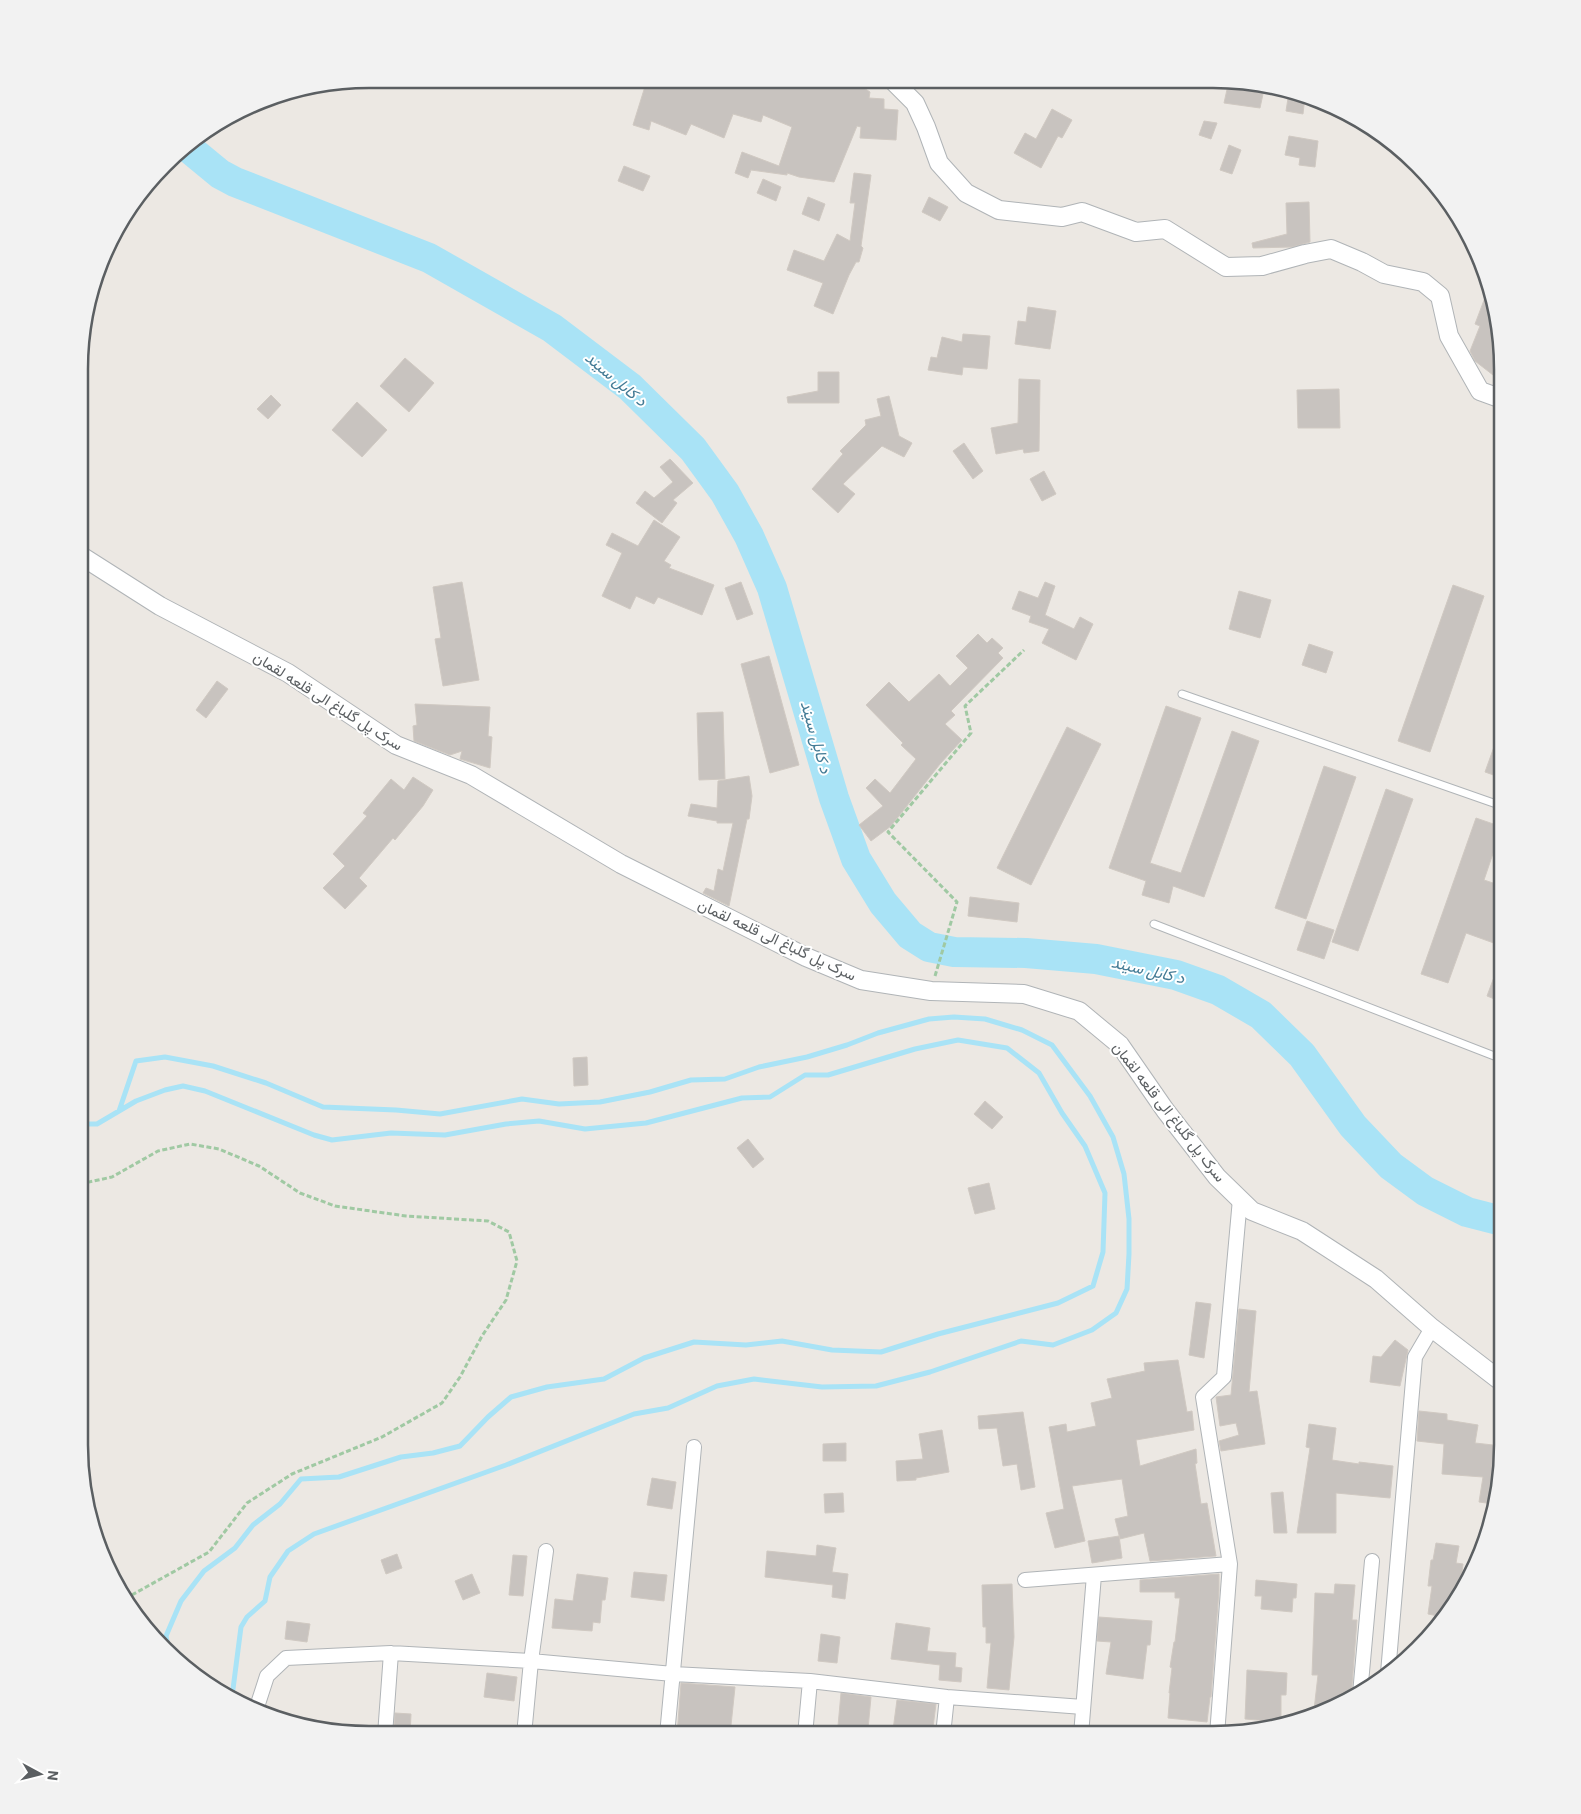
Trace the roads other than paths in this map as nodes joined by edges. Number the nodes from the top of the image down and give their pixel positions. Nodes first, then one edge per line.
1 (901, 88) edge
2 (1494, 396) edge
3 (88, 560) edge
4 (1182, 694) dead end
5 (1494, 803) edge
6 (1154, 924) dead end
7 (1494, 1056) edge
8 (1240, 1199) junction
9 (1432, 1328) junction
10 (1494, 1376) edge
11 (694, 1447) dead end
12 (546, 1551) dead end
13 (1372, 1561) dead end
14 (1230, 1564) junction
15 (1094, 1575) junction
16 (1025, 1580) dead end
17 (391, 1653) junction
18 (532, 1661) junction
19 (1389, 1664) edge
20 (673, 1674) junction
21 (810, 1681) junction
22 (1361, 1684) edge
23 (947, 1697) junction
24 (258, 1704) edge
25 (1083, 1707) junction
26 (386, 1726) edge
27 (525, 1726) edge
28 (668, 1726) edge
29 (806, 1726) edge
30 (944, 1726) edge
31 (1082, 1726) edge
32 (1218, 1726) edge

1 - 2 street
3 - 8 street, سرک پل گلباغ الی قلعه لقمان
4 - 5 lane
6 - 7 lane
8 - 9 street, سرک پل گلباغ الی قلعه لقمان
8 - 14 street
9 - 10 street, سرک پل گلباغ الی قلعه لقمان
9 - 19 street
11 - 20 street
12 - 18 street
13 - 22 street
14 - 15 street
14 - 32 street
15 - 16 street
15 - 25 street
17 - 18 street
17 - 24 street
17 - 26 street
18 - 20 street
18 - 27 street
20 - 21 street
20 - 28 street
21 - 23 street
21 - 29 street
23 - 25 street
23 - 30 street
25 - 31 street

